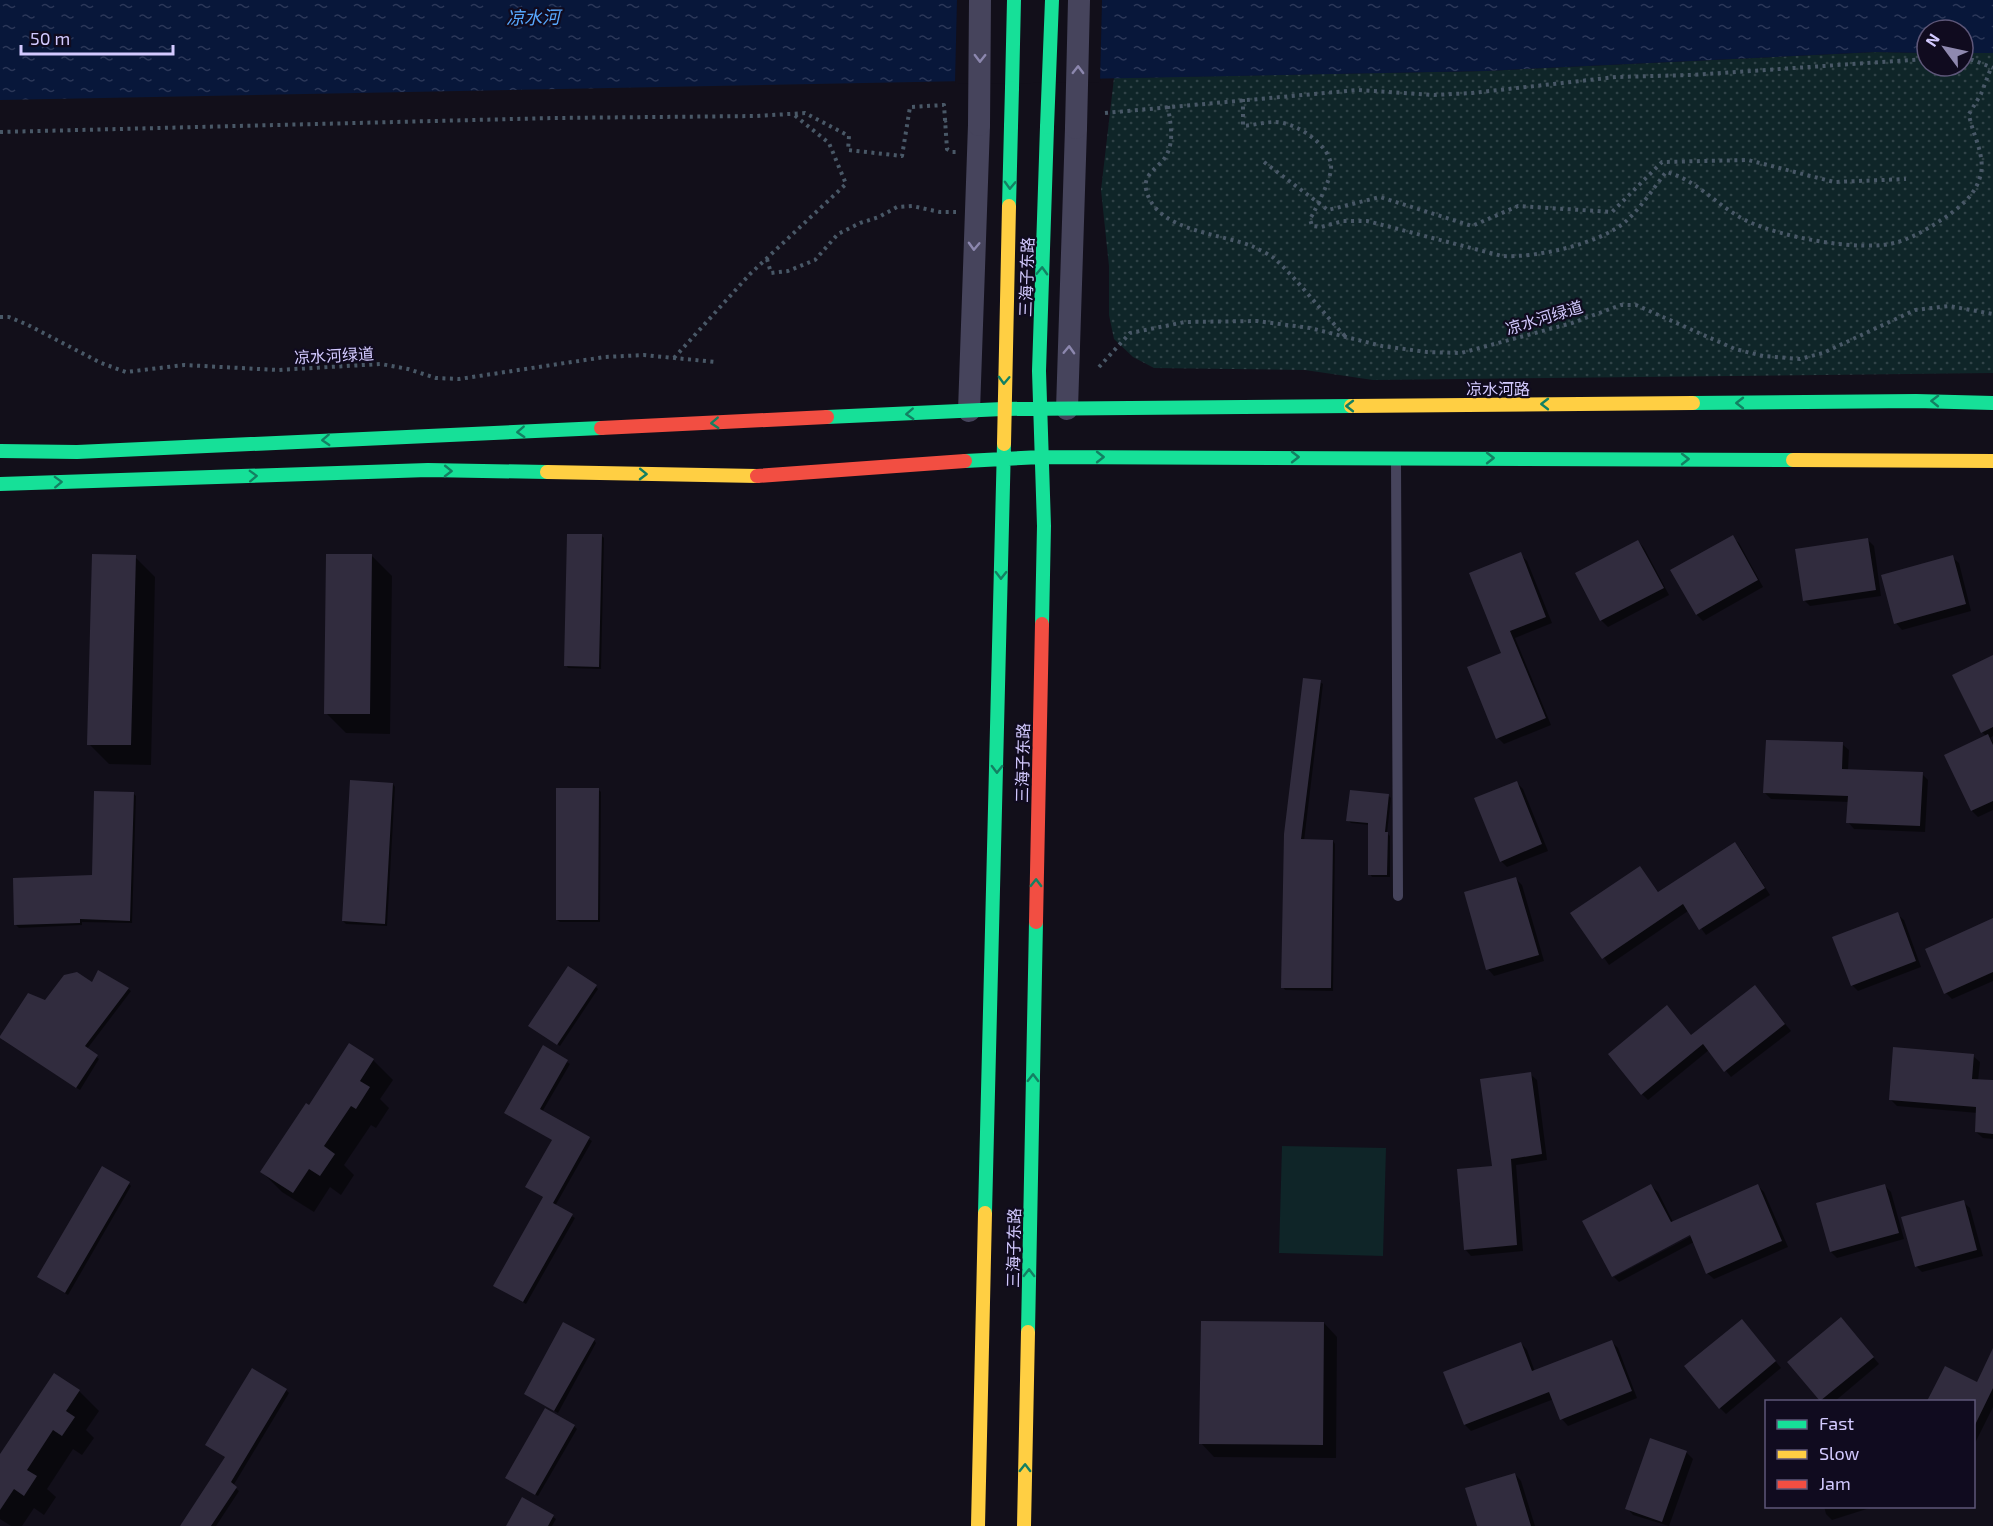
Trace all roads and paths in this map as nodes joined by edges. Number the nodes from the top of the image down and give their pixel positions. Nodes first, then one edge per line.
1 (980, 0) edge
2 (1014, 0) edge
3 (1052, 0) edge
4 (1079, 0) edge
5 (1915, 60) edge
6 (1975, 61) edge
7 (1992, 68) edge
8 (1012, 88) joint
9 (1048, 91) joint
10 (1243, 99) junction
11 (1168, 106) junction
12 (1105, 113) dead end
13 (793, 114) junction
14 (951, 119) dead end
15 (944, 121) junction
16 (0, 132) edge
17 (1067, 132) junction
18 (985, 135) junction
19 (1264, 162) dead end
20 (1906, 178) dead end
21 (960, 212) dead end
22 (766, 259) junction
23 (1993, 314) edge
24 (0, 317) edge
25 (1345, 336) junction
26 (674, 358) junction
27 (715, 362) dead end
28 (1100, 368) dead end
29 (1993, 403) edge
30 (1003, 409) junction
31 (1040, 409) junction
32 (1068, 409) junction
33 (969, 411) junction
34 (0, 451) edge
35 (1041, 457) junction
36 (1396, 457) junction
37 (1004, 458) junction
38 (1993, 460) edge
39 (0, 484) edge
40 (1398, 896) dead end
41 (978, 1526) edge
42 (1024, 1526) edge

1 -> 18 street, bridge
2 - 8 street
3 - 9 street, bridge
17 -> 4 street, bridge
5 - 10 path
6 - 7 path
7 - 10 path
8 - 18 street
9 - 17 street
10 - 11 path
11 - 12 path
11 - 25 path
13 - 15 path
13 - 16 path
13 - 22 path
14 - 15 path
15 - 18 path
31 -> 17 street, 三海子东路
32 -> 17 street
18 -> 30 street, 三海子东路
18 -> 33 street
19 - 20 path, bridge
21 - 22 path
22 - 26 path
23 - 25 path, 凉水河绿道
24 - 26 path, 凉水河绿道
25 - 28 path, 凉水河绿道
26 - 27 path, 凉水河绿道
29 -> 32 street, 凉水河路
30 - 31 street, 凉水河路
30 - 33 street, 凉水河路
30 - 37 street, 三海子东路
31 - 32 street, 凉水河路
31 - 35 street, 三海子东路
33 -> 34 street, 凉水河路
35 -> 36 street
35 - 37 street
42 -> 35 street, 三海子东路
36 -> 38 street
36 - 40 lane
39 -> 37 street
37 -> 41 street, 三海子东路

